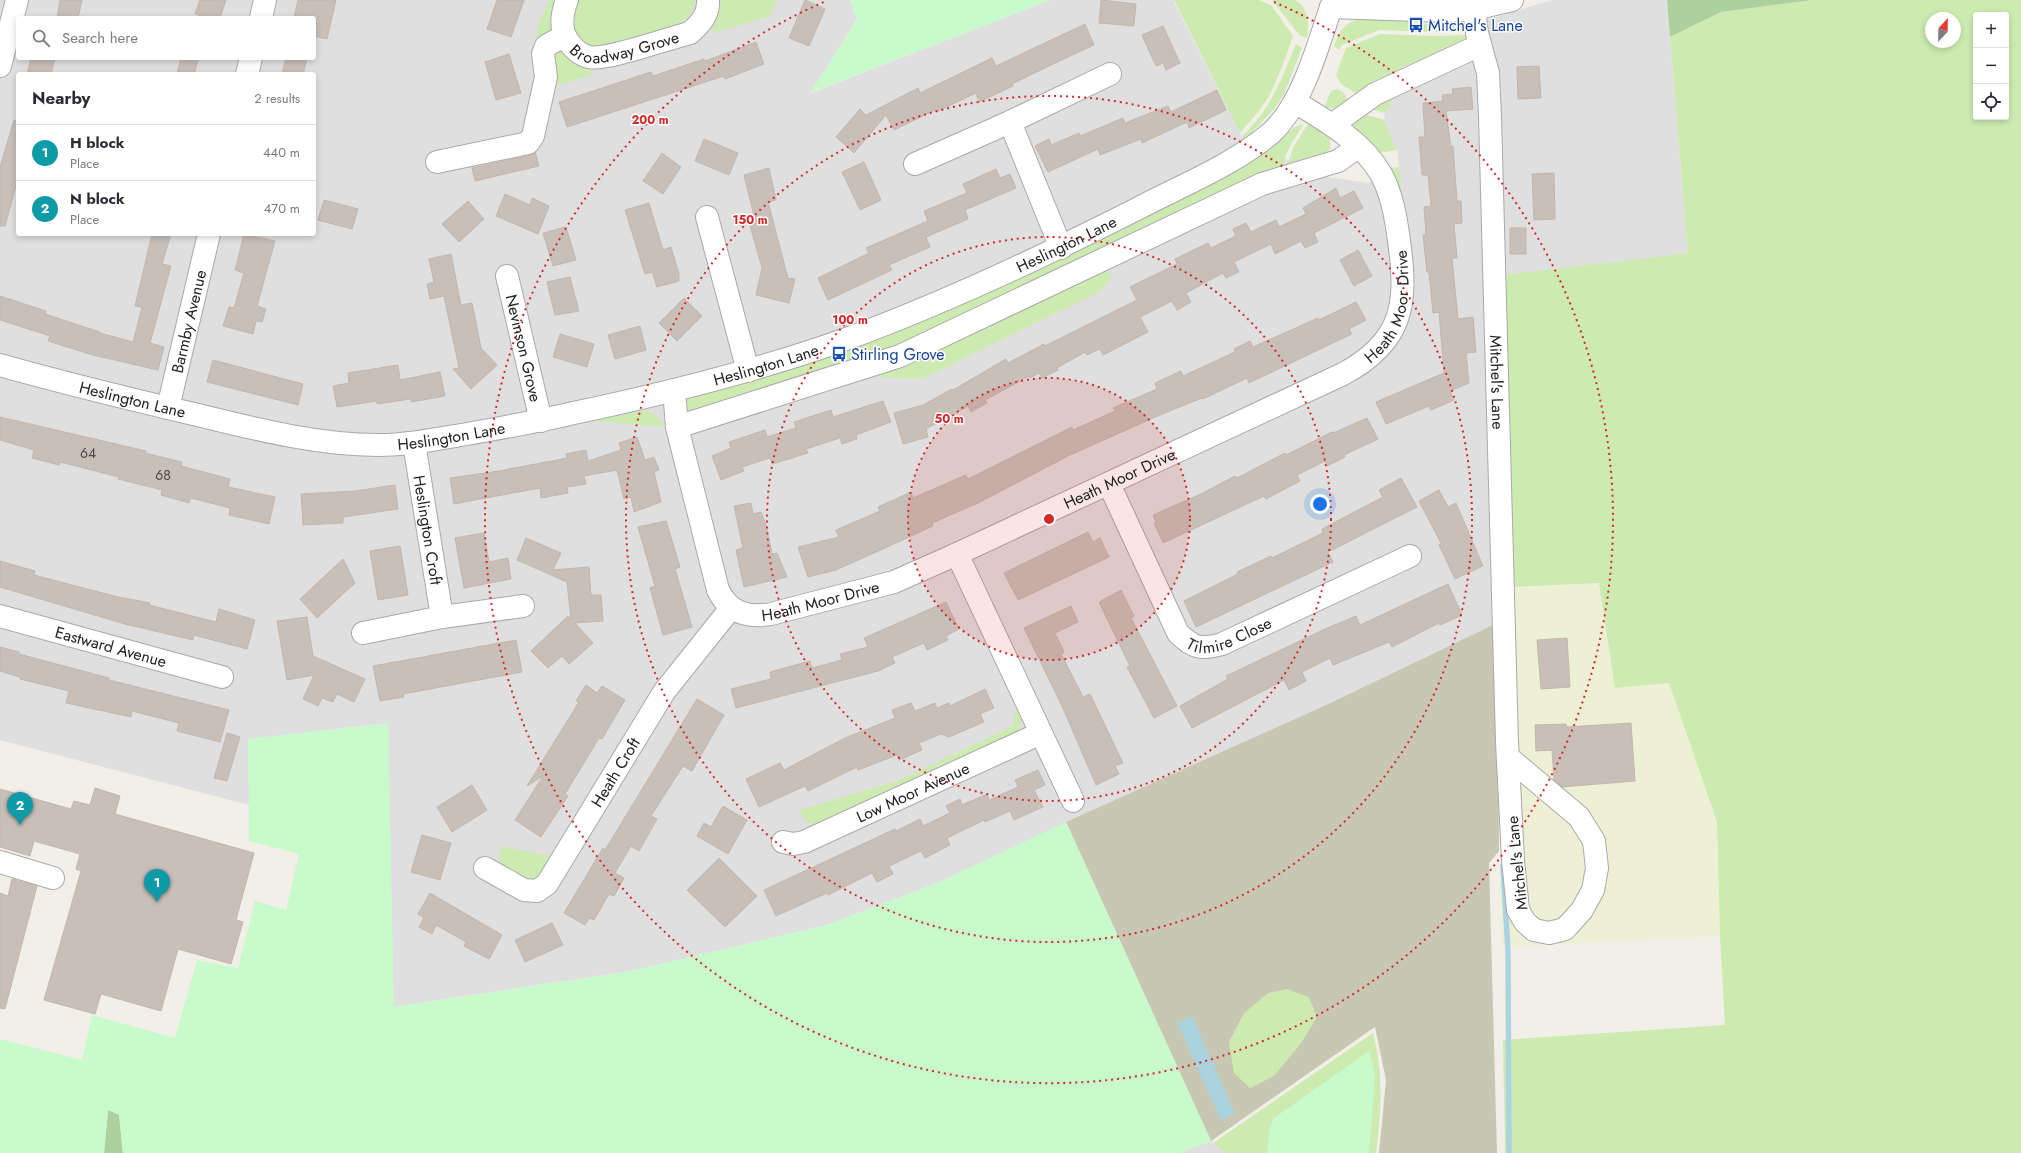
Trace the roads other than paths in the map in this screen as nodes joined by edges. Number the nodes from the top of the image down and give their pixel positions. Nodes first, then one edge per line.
1 (17, 0) edge
2 (265, 0) edge
3 (567, 0) edge
4 (708, 0) edge
5 (1512, 0) edge
6 (1326, 3) edge
7 (1474, 8) junction
8 (261, 16) edge
9 (564, 36) junction
10 (1480, 45) junction
11 (250, 60) edge
12 (0, 66) edge
13 (248, 72) edge
14 (1110, 74) dead end
15 (1295, 102) junction
16 (1010, 122) junction
17 (1332, 125) junction
18 (1358, 147) junction
19 (437, 162) dead end
20 (915, 164) dead end
21 (707, 217) dead end
22 (209, 236) edge
23 (1061, 248) junction
24 (507, 276) dead end
25 (0, 365) edge
26 (748, 371) junction
27 (668, 392) junction
28 (168, 408) junction
29 (540, 421) junction
30 (678, 427) junction
31 (414, 443) junction
32 (1109, 484) junction
33 (958, 554) junction
34 (1410, 556) dead end
35 (523, 606) dead end
36 (731, 608) junction
37 (0, 616) edge
38 (442, 617) junction
39 (363, 633) dead end
40 (222, 677) dead end
41 (1041, 733) junction
42 (1508, 758) junction
43 (1073, 801) dead end
44 (783, 842) dead end
45 (0, 862) edge
46 (485, 868) dead end
47 (53, 878) dead end

1 - 12 street
2 - 8 street
3 - 9 street, Broadway Grove
4 - 9 street, Broadway Grove
5 - 7 street, Heslington Lane
6 - 7 street, Heslington Lane
6 - 15 street, Heslington Lane
7 - 10 street, Mitchel's Lane
9 - 19 street
10 - 17 street
10 - 42 street, Mitchel's Lane
11 - 13 street
14 - 16 street
15 - 17 street, Heath Moor Drive
15 - 23 street, Heslington Lane
16 - 20 street
16 - 23 street
17 - 18 street, Heath Moor Drive
18 - 30 street
18 - 32 street, Heath Moor Drive
21 - 26 street
22 - 28 street, Barmby Avenue
23 - 26 street, Heslington Lane
24 - 29 street, Nevinson Grove
25 - 28 street, Heslington Lane
26 - 27 street, Heslington Lane
27 - 29 street, Heslington Lane
27 - 30 street
28 - 31 street, Heslington Lane
29 - 31 street, Heslington Lane
30 - 36 street
31 - 38 street, Heslington Croft
32 - 33 street, Heath Moor Drive
32 - 34 street, Tilmire Close
33 - 36 street, Heath Moor Drive
33 - 41 street
35 - 38 street
36 - 46 street, Heath Croft
37 - 40 street, Eastward Avenue
38 - 39 street
41 - 43 street
41 - 44 street, Low Moor Avenue
42 - 42 street, Mitchel's Lane
45 - 47 street

